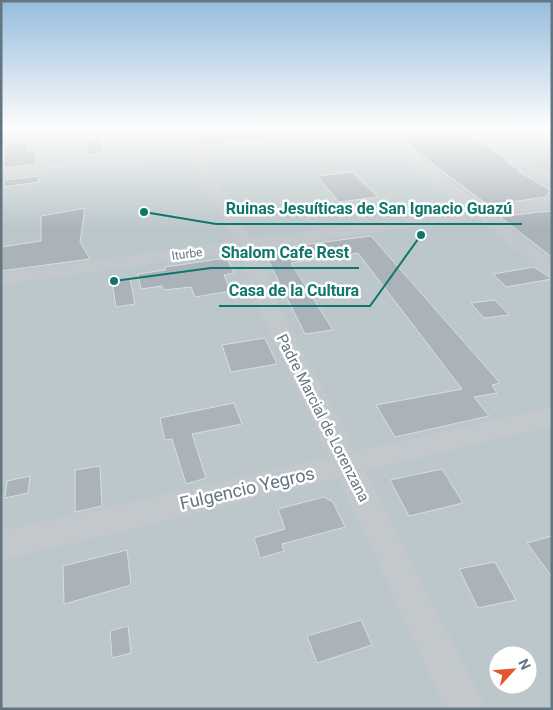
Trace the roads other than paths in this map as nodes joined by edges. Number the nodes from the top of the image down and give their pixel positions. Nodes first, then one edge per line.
1 (105, 162) edge
2 (199, 162) edge
3 (416, 162) edge
4 (524, 162) edge
5 (1, 174) edge
6 (552, 179) edge
7 (552, 204) edge
8 (480, 214) junction
9 (247, 246) junction
10 (552, 270) edge
11 (1, 279) edge
12 (552, 416) edge
13 (347, 464) junction
14 (1, 546) edge
15 (466, 709) edge

1 - 5 street
2 - 9 street, Padre Marcial de Lorenzana
3 - 8 street
4 - 6 street
7 - 8 street, Iturbe
8 - 9 street, Iturbe
8 - 10 street
9 - 11 street, Iturbe
9 - 13 street, Padre Marcial de Lorenzana
12 - 13 street, Fulgencio Yegros
13 - 14 street, Fulgencio Yegros
13 - 15 street, Padre Marcial de Lorenzana

